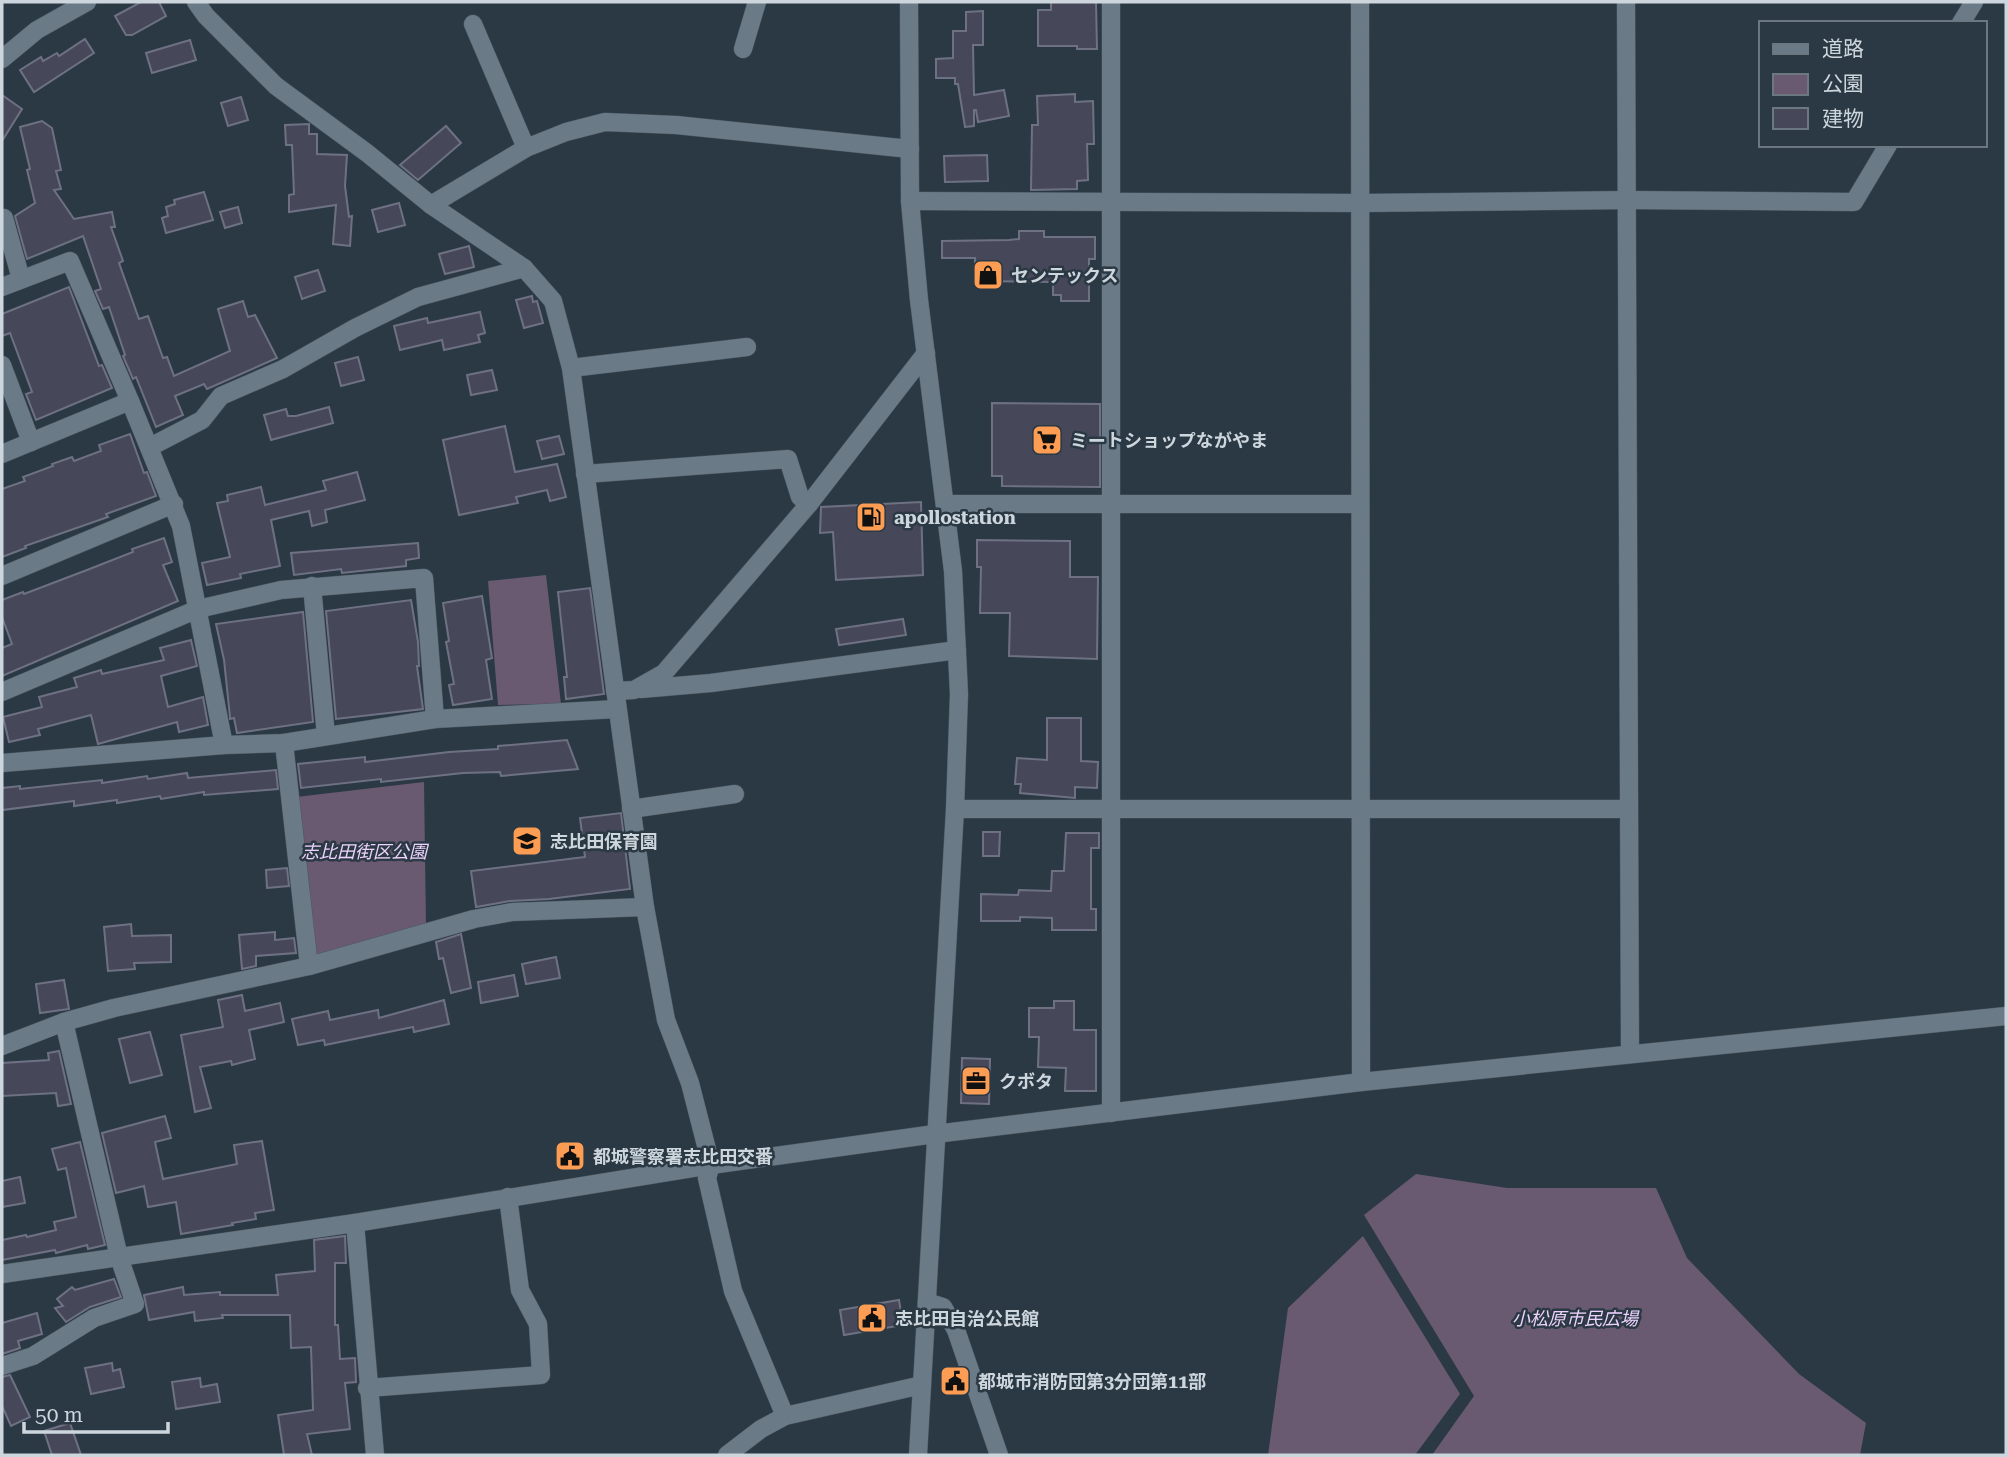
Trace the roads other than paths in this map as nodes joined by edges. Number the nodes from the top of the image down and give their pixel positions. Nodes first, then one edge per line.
1 (87, 2) edge
2 (196, 2) edge
3 (757, 2) edge
4 (909, 2) edge
5 (1111, 2) edge
6 (1360, 2) edge
7 (1626, 2) edge
8 (1974, 2) edge
9 (1962, 21) edge
10 (472, 24) dead end
11 (743, 49) dead end
12 (2, 59) edge
13 (1887, 147) edge
14 (526, 148) junction
15 (910, 149) junction
16 (1627, 200) junction
17 (910, 201) junction
18 (1111, 202) junction
19 (1360, 203) junction
20 (431, 205) junction
21 (4, 218) dead end
22 (524, 268) junction
23 (21, 279) junction
24 (2, 287) edge
25 (747, 347) dead end
26 (926, 353) junction
27 (2, 365) edge
28 (571, 368) junction
29 (130, 401) junction
30 (31, 442) junction
31 (150, 447) junction
32 (2, 454) edge
33 (586, 474) junction
34 (809, 503) junction
35 (946, 504) junction
36 (1112, 504) junction
37 (1360, 504) junction
38 (174, 505) junction
39 (2, 576) edge
40 (312, 586) junction
41 (198, 609) junction
42 (957, 650) junction
43 (634, 690) junction
44 (2, 692) edge
45 (616, 700) junction
46 (435, 719) junction
47 (326, 736) junction
48 (284, 743) junction
49 (223, 745) junction
50 (2, 763) edge
51 (735, 794) dead end
52 (631, 808) junction
53 (1111, 808) junction
54 (1359, 808) junction
55 (1628, 808) junction
56 (955, 809) junction
57 (645, 907) junction
58 (309, 966) junction
59 (2006, 1016) edge
60 (64, 1022) junction
61 (2, 1046) edge
62 (1630, 1054) junction
63 (1361, 1082) junction
64 (1111, 1113) junction
65 (935, 1134) junction
66 (711, 1166) junction
67 (508, 1197) junction
68 (355, 1223) junction
69 (119, 1257) junction
70 (2, 1274) edge
71 (928, 1302) junction
72 (2, 1366) edge
73 (922, 1385) junction
74 (367, 1388) junction
75 (785, 1416) junction
76 (375, 1455) edge
77 (727, 1455) edge
78 (918, 1455) edge
79 (999, 1455) edge

1 - 12 street
2 - 20 street
3 - 11 street
4 - 15 street
5 - 18 street
6 - 19 street
7 - 16 street
8 - 9 street
10 - 14 street
13 - 16 street
14 - 15 street
14 - 20 street
15 - 17 street
16 - 19 street
16 - 55 street
17 - 18 street
17 - 26 street
18 - 19 street
18 - 36 street
19 - 37 street
20 - 22 street
21 - 23 street
22 - 28 street
22 - 31 street
23 - 24 street
23 - 29 street
25 - 28 street
26 - 34 street
26 - 35 street
27 - 30 street
28 - 33 street
29 - 30 street
29 - 31 street
30 - 32 street
31 - 38 street
33 - 34 street
33 - 45 street
34 - 43 street
35 - 36 street
35 - 42 street
36 - 37 street
36 - 53 street
37 - 54 street
38 - 39 street
38 - 41 street
40 - 41 street
40 - 46 street
40 - 47 street
41 - 44 street
41 - 49 street
42 - 43 street
42 - 56 street
43 - 45 street
45 - 46 street
45 - 52 street
46 - 47 street
47 - 48 street
48 - 49 street
48 - 58 street
49 - 50 street
51 - 52 street
52 - 57 street
53 - 54 street
53 - 56 street
53 - 64 street
54 - 55 street
54 - 63 street
55 - 62 street
56 - 65 street
57 - 58 street
57 - 66 street
58 - 60 street
59 - 62 street
60 - 61 street
60 - 69 street
62 - 63 street
63 - 64 street
64 - 65 street
65 - 66 street
65 - 71 street
66 - 67 street
66 - 75 street
67 - 68 street
67 - 74 street
68 - 69 street
68 - 74 street
69 - 70 street
69 - 72 street
71 - 73 street
71 - 79 street
73 - 75 street
73 - 78 street
74 - 76 street
75 - 77 street

